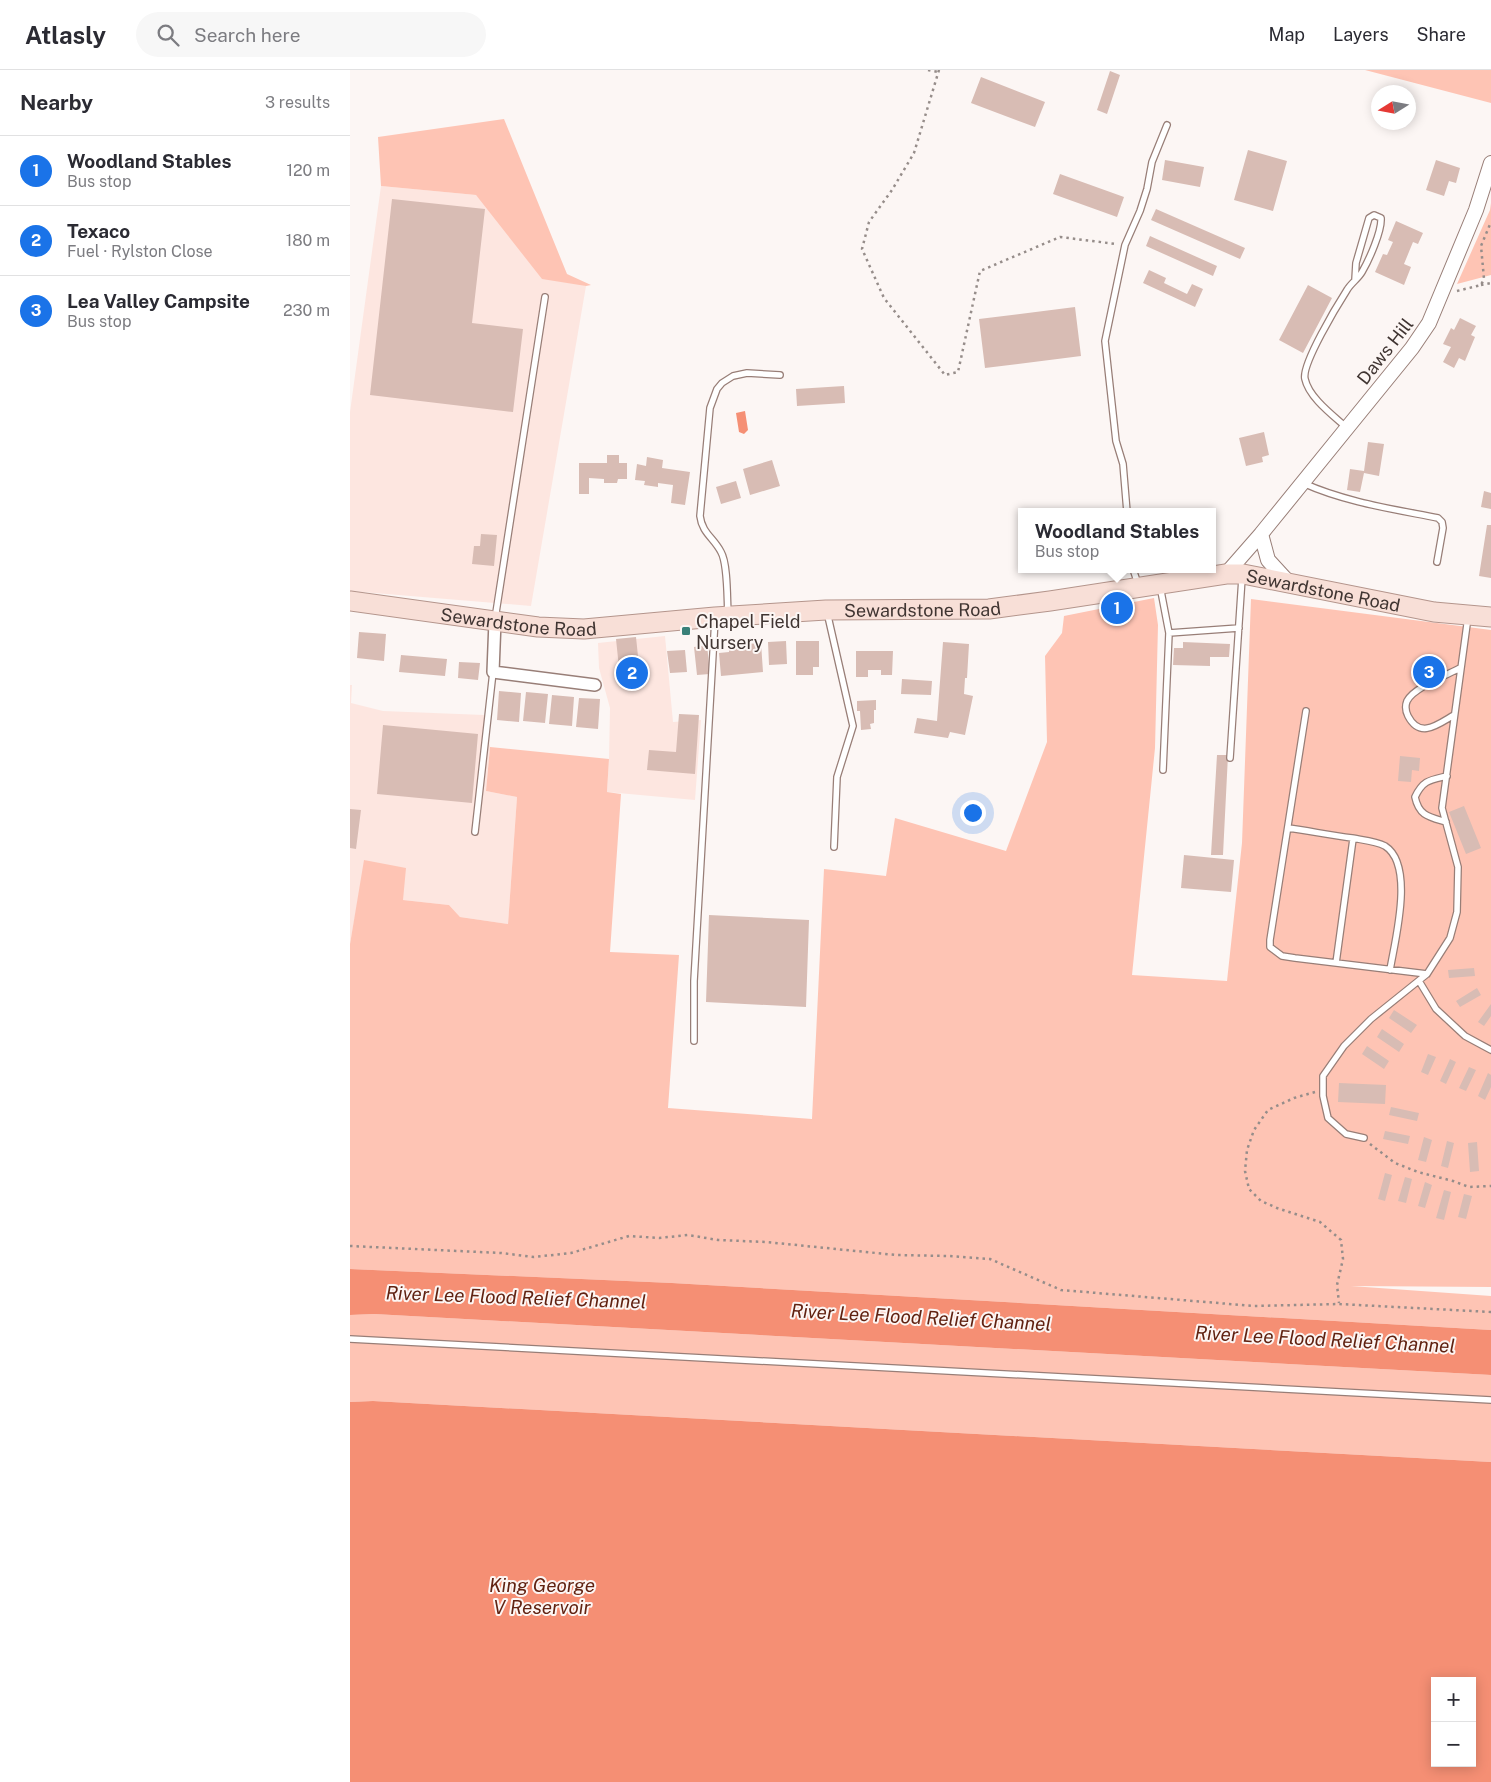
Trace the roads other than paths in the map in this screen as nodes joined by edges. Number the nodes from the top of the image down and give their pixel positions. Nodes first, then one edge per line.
1 (1167, 125) dead end
2 (1491, 163) edge
3 (1356, 280) junction
4 (545, 297) dead end
5 (780, 375) dead end
6 (1348, 428) junction
7 (1303, 483) junction
8 (1127, 508) edge
9 (1262, 534) junction
10 (1437, 562) dead end
11 (1234, 574) junction
12 (1136, 578) edge
13 (1160, 584) junction
14 (1291, 585) junction
15 (350, 601) edge
16 (826, 610) junction
17 (1468, 615) junction
18 (722, 617) junction
19 (1491, 617) edge
20 (495, 621) junction
21 (1239, 628) junction
22 (1169, 633) junction
23 (1460, 668) junction
24 (493, 672) junction
25 (595, 685) dead end
26 (1306, 710) dead end
27 (1454, 715) junction
28 (1230, 758) dead end
29 (1163, 770) dead end
30 (1447, 776) junction
31 (1446, 822) junction
32 (1288, 828) junction
33 (475, 832) dead end
34 (1353, 839) junction
35 (834, 847) dead end
36 (1336, 963) junction
37 (1390, 970) junction
38 (1427, 974) junction
39 (1419, 981) junction
40 (694, 1041) dead end
41 (1491, 1050) edge
42 (1364, 1138) road end
43 (350, 1339) edge
44 (1491, 1400) edge

1 - 8 lane
2 - 6 street, Daws Hill
3 - 3 lane
3 - 6 lane
4 - 20 lane
5 - 18 lane
6 - 7 street, Daws Hill
7 - 9 street, Daws Hill
7 - 10 lane
9 - 11 street, Daws Hill
9 - 14 street
11 - 13 main road, Sewardstone Road
11 - 14 main road, Sewardstone Road
11 - 21 lane
12 - 13 main road, Sewardstone Road
12 - 16 main road, Sewardstone Road
13 - 22 lane
14 - 17 main road, Sewardstone Road
15 - 20 main road, Sewardstone Road
16 - 18 main road, Sewardstone Road
16 - 35 lane
17 - 19 main road, Sewardstone Road
17 - 23 lane
18 - 20 main road, Sewardstone Road
18 - 40 lane
20 - 24 street
21 - 22 lane
21 - 28 lane
22 - 29 lane
23 - 27 lane
23 - 27 lane
24 - 25 street
24 - 33 lane
26 - 32 lane
27 - 30 lane
30 - 31 lane
30 - 31 lane
31 - 38 lane
32 - 34 lane
32 - 36 lane
34 - 36 lane
34 - 37 lane
36 - 37 lane
37 - 38 lane
38 - 39 lane
39 - 41 lane
39 - 42 lane
43 - 44 lane

